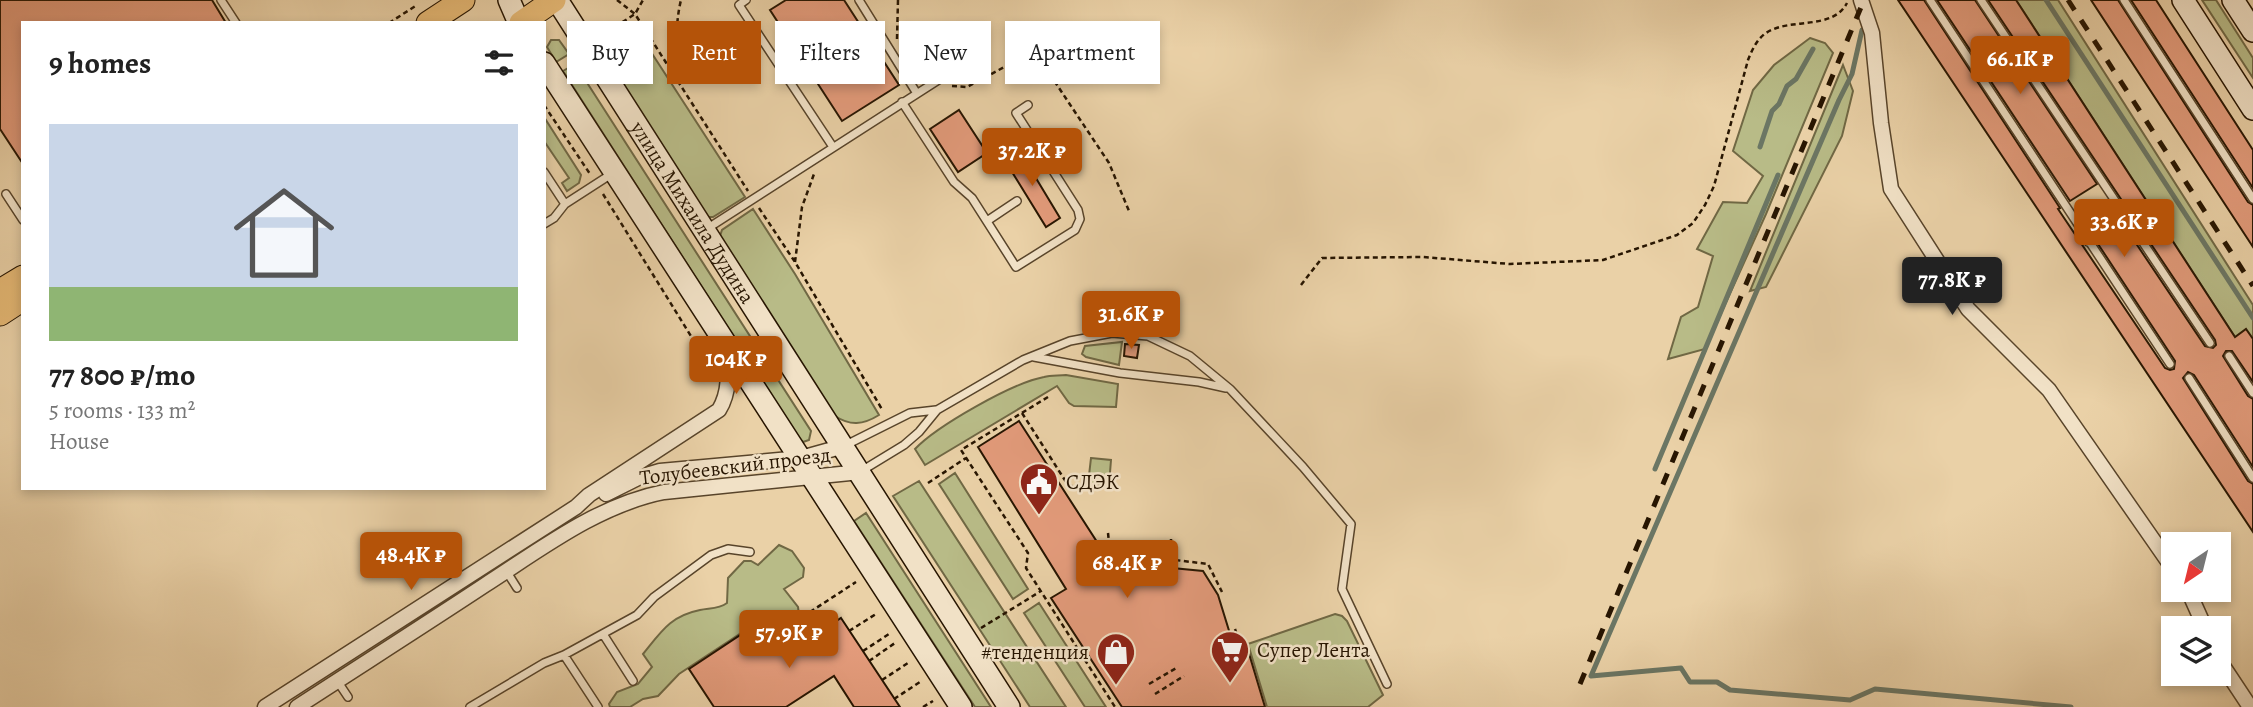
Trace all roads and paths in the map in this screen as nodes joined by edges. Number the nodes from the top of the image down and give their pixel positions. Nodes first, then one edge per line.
1 (426, 0) edge
2 (463, 0) edge
3 (509, 0) edge
4 (555, 0) edge
5 (643, 0) edge
6 (681, 0) edge
7 (746, 0) edge
8 (859, 0) edge
9 (898, 0) edge
10 (1848, 0) edge
11 (1861, 0) edge
12 (1930, 0) edge
13 (1981, 0) edge
14 (2124, 0) edge
15 (2183, 0) edge
16 (2233, 0) edge
17 (223, 1) edge
18 (235, 21) edge
19 (392, 21) edge
20 (431, 21) edge
21 (519, 21) edge
22 (523, 21) edge
23 (624, 21) edge
24 (677, 21) edge
25 (2253, 31) edge
26 (895, 59) junction
27 (546, 66) edge
28 (928, 85) joint
29 (916, 92) junction
30 (902, 102) junction
31 (1028, 105) dead end
32 (546, 108) edge
33 (2253, 108) edge
34 (1029, 133) junction
35 (833, 147) junction
36 (1001, 152) dead end
37 (821, 155) junction
38 (615, 172) junction
39 (546, 175) edge
40 (596, 184) junction
41 (6, 194) dead end
42 (2253, 199) edge
43 (1017, 201) dead end
44 (565, 204) junction
45 (1129, 211) dead end
46 (21, 217) edge
47 (2127, 218) junction
48 (987, 220) junction
49 (546, 224) edge
50 (705, 230) junction
51 (2088, 243) junction
52 (796, 262) dead end
53 (21, 278) edge
54 (1301, 285) dead end
55 (0, 291) edge
56 (21, 300) edge
57 (0, 313) edge
58 (725, 342) junction
59 (2210, 343) dead end
60 (2229, 356) dead end
61 (1033, 357) junction
62 (2170, 365) dead end
63 (712, 369) dead end
64 (2189, 378) dead end
65 (1230, 389) junction
66 (2253, 393) edge
67 (1048, 397) dead end
68 (937, 410) junction
69 (1022, 413) junction
70 (844, 446) junction
71 (801, 458) junction
72 (966, 458) junction
73 (860, 472) junction
74 (814, 478) junction
75 (2253, 478) edge
76 (928, 482) dead end
77 (1080, 488) dead end
78 (576, 507) junction
79 (1108, 533) dead end
80 (1171, 539) dead end
81 (2161, 550) edge
82 (750, 552) dead end
83 (497, 557) junction
84 (1171, 558) junction
85 (507, 571) junction
86 (856, 582) dead end
87 (517, 588) dead end
88 (1041, 591) junction
89 (1222, 592) dead end
90 (810, 612) dead end
91 (876, 614) dead end
92 (1235, 629) dead end
93 (977, 630) dead end
94 (849, 631) dead end
95 (603, 634) junction
96 (889, 634) dead end
97 (895, 643) dead end
98 (1241, 648) dead end
99 (863, 651) dead end
100 (564, 655) junction
101 (869, 660) dead end
102 (908, 663) dead end
103 (328, 666) junction
104 (1178, 667) dead end
105 (1184, 676) dead end
106 (2231, 678) edge
107 (882, 680) dead end
108 (338, 681) junction
109 (633, 681) dead end
110 (920, 682) dead end
111 (1149, 684) dead end
112 (1387, 684) dead end
113 (1155, 694) dead end
114 (900, 696) junction
115 (348, 697) dead end
116 (894, 699) dead end
117 (903, 701) dead end
118 (933, 701) dead end
119 (265, 707) edge
120 (297, 707) edge
121 (470, 707) edge
122 (598, 707) edge
123 (923, 707) edge
124 (961, 707) edge
125 (1009, 707) edge
126 (1115, 707) edge
127 (2250, 707) edge

1 - 19 path
2 - 20 main road
3 - 21 street
4 - 22 main road
4 - 50 street, улица Михаила Дудина
5 - 23 path
6 - 24 path
7 - 35 lane
8 - 26 lane
9 - 26 path
10 - 54 path
11 - 81 street
12 - 51 lane
13 - 47 lane
14 - 42 lane
15 - 33 street
16 - 25 street
17 - 18 lane
26 - 29 lane
27 - 38 street, улица Михаила Дудина
28 - 29 lane
28 - 45 path
29 - 30 lane
30 - 35 lane
30 - 48 lane
31 - 34 lane
32 - 40 path
34 - 36 lane
34 - 48 lane
35 - 37 lane
37 - 50 lane
37 - 52 path
38 - 40 lane
38 - 58 street, улица Михаила Дудина
39 - 44 lane
40 - 44 lane
40 - 63 path
41 - 46 lane
43 - 48 lane
44 - 49 lane
47 - 51 lane
47 - 59 lane
50 - 70 street, улица Михаила Дудина
51 - 62 lane
53 - 55 main road
56 - 57 main road
58 - 71 street, улица Михаила Дудина
58 - 78 street, Толубеевский проезд
60 - 66 lane
61 - 65 lane
61 - 65 lane
61 - 68 lane
64 - 75 lane
65 - 112 lane
67 - 69 path
68 - 70 lane
68 - 73 lane
69 - 72 path
69 - 77 path
70 - 71 street, Толубеевский проезд
70 - 73 street, улица Михаила Дудина
71 - 74 street, улица Михаила Дудина
71 - 78 street, Толубеевский проезд
72 - 76 path
72 - 88 path
73 - 74 street, Толубеевский проезд
73 - 125 street, улица Михаила Дудина
74 - 85 street, Толубеевский проезд
74 - 124 street, улица Михаила Дудина
78 - 83 street, Толубеевский проезд
79 - 84 path
80 - 84 path
82 - 95 lane
83 - 85 lane
83 - 103 street, Толубеевский проезд
84 - 89 path
85 - 87 lane
85 - 108 street, Толубеевский проезд
86 - 90 path
88 - 93 path
88 - 126 path
91 - 94 path
92 - 98 path
95 - 100 lane
95 - 109 lane
96 - 99 path
97 - 101 path
100 - 121 lane
100 - 122 lane
102 - 107 path
103 - 108 lane
103 - 119 street, Толубеевский проезд
104 - 111 path
105 - 113 path
106 - 127 street
108 - 115 lane
108 - 120 street, Толубеевский проезд
110 - 114 path
114 - 116 path
114 - 117 path
118 - 123 path

